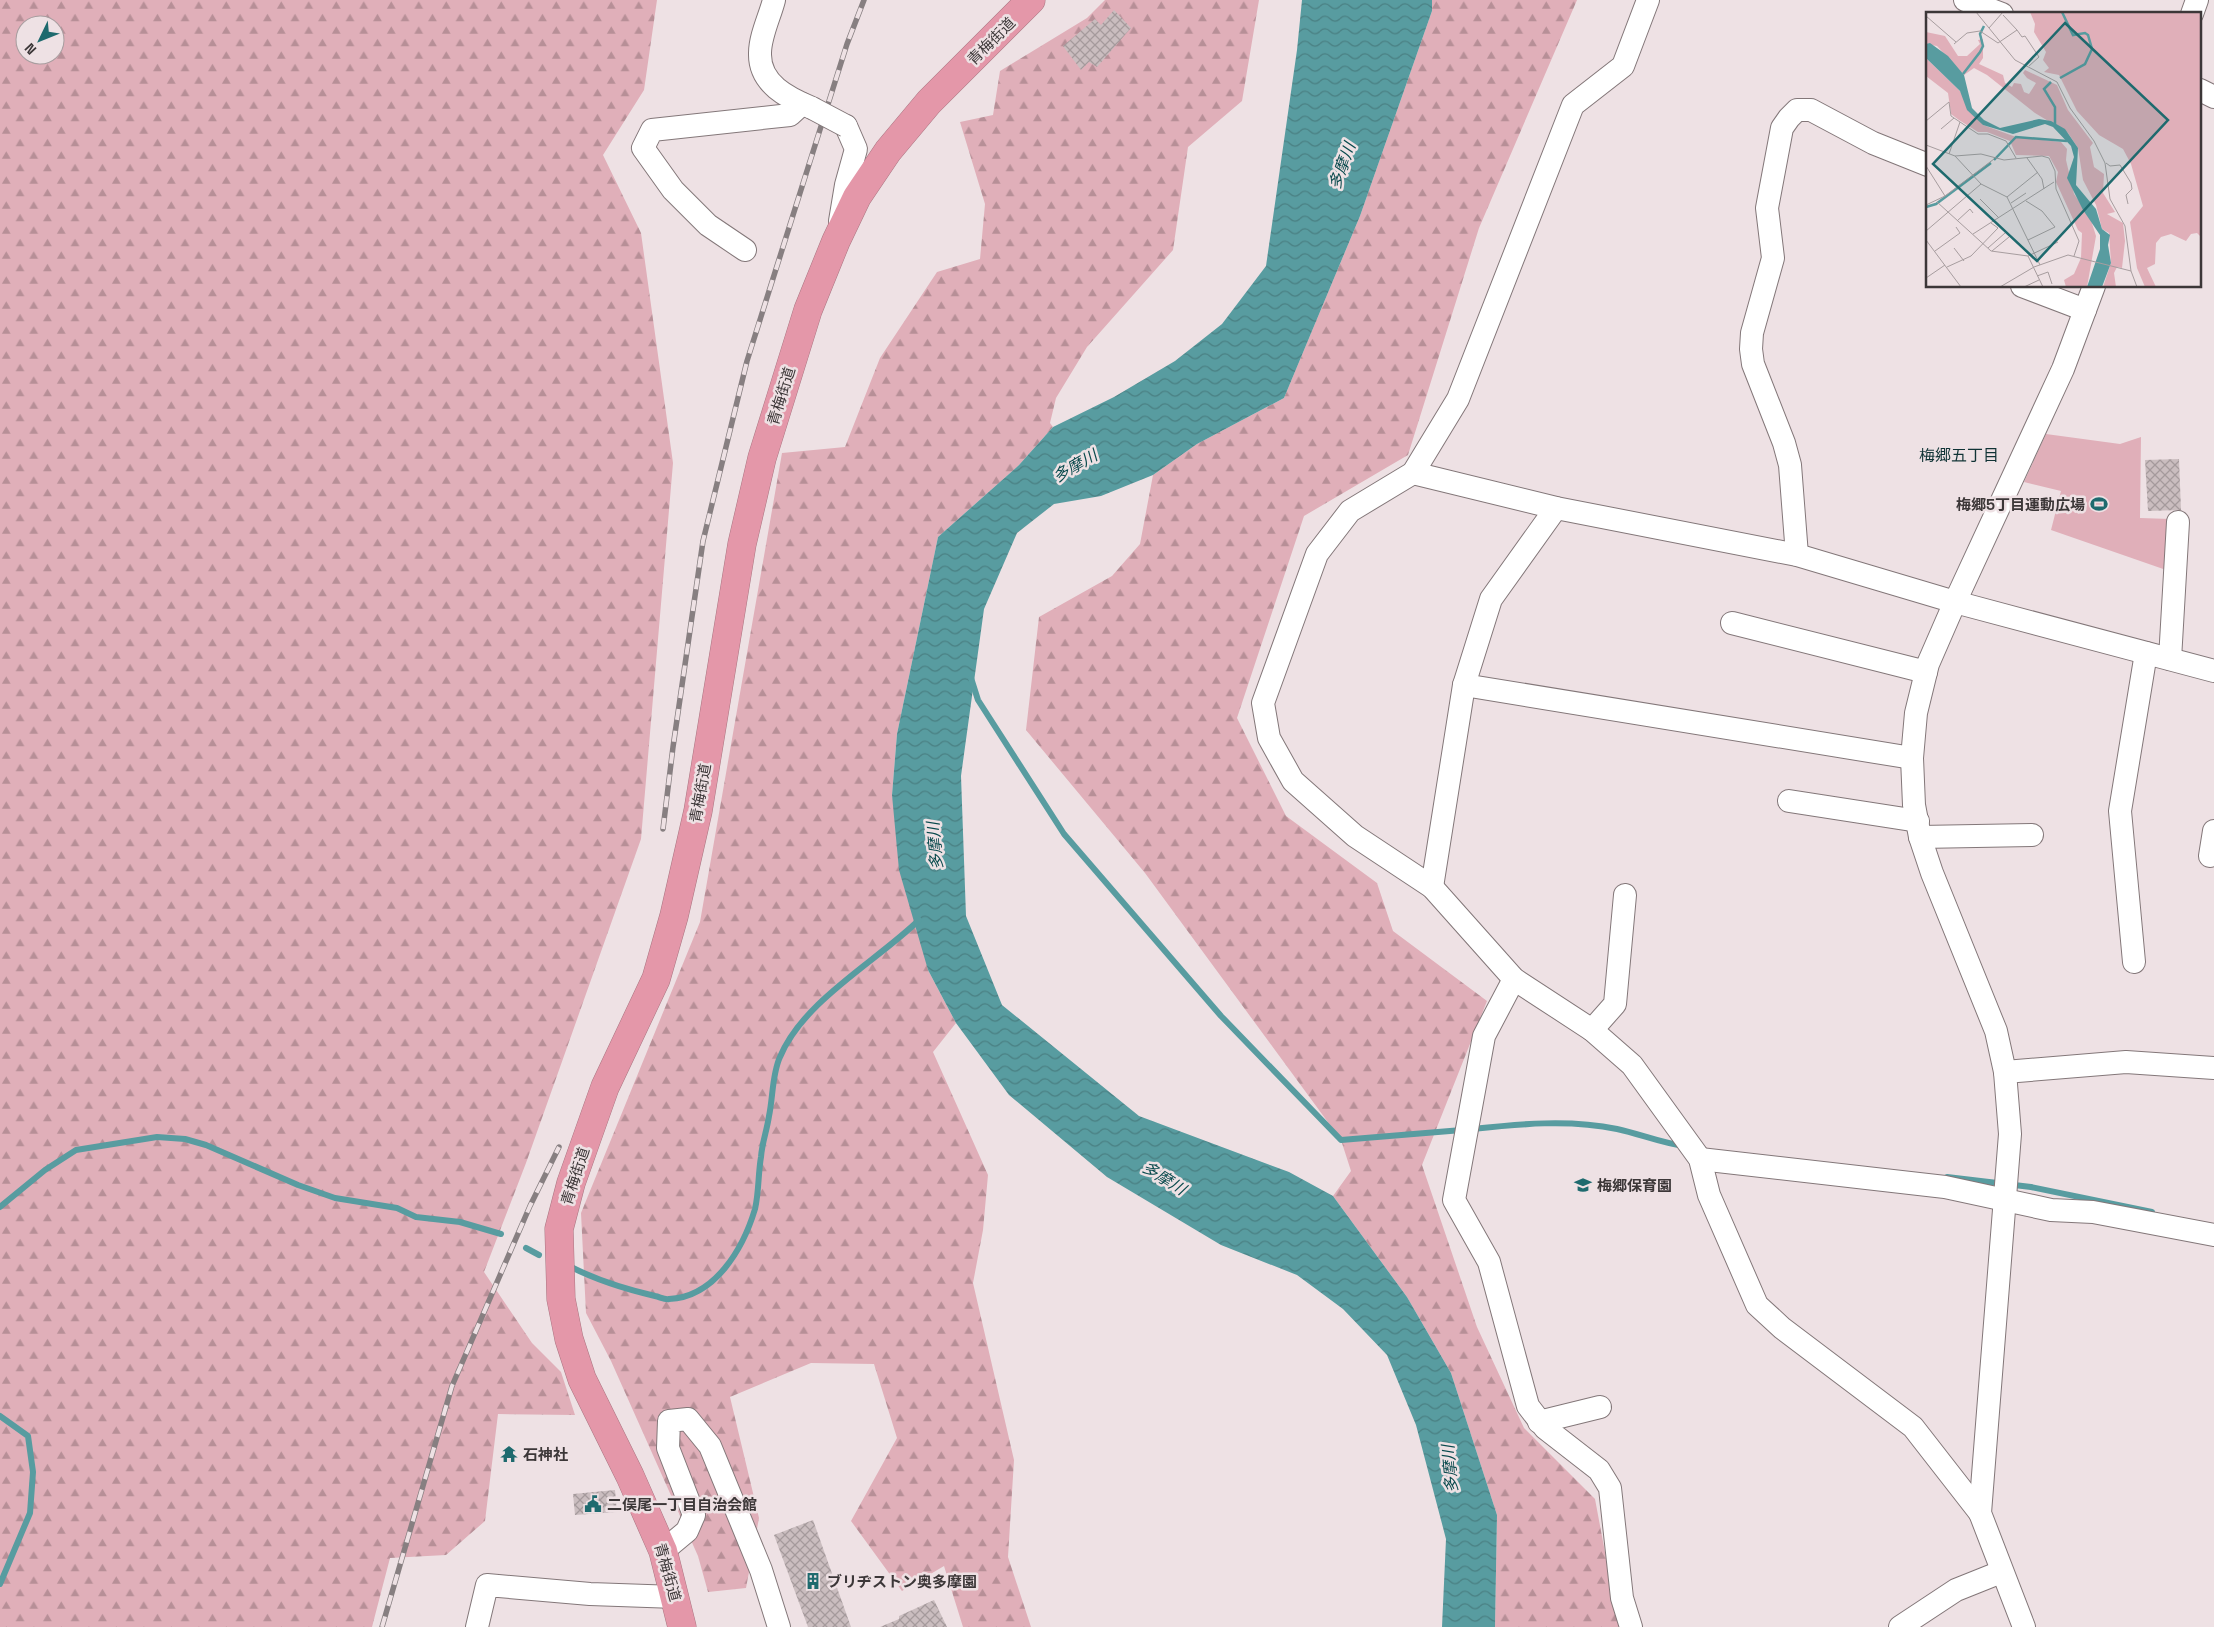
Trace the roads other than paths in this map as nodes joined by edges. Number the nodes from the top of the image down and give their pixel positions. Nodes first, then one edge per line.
1 (774, 0) edge
2 (1031, 0) edge
3 (1648, 0) edge
4 (1965, 0) edge
5 (2197, 0) edge
6 (1997, 12) edge
7 (2193, 12) edge
8 (2202, 91) edge
9 (2214, 97) edge
10 (807, 106) junction
11 (1926, 164) edge
12 (836, 241) junction
13 (745, 250) dead end
14 (2027, 288) edge
15 (2093, 288) edge
16 (2085, 310) junction
17 (1413, 472) junction
18 (1556, 508) junction
19 (2178, 522) dead end
20 (1797, 555) junction
21 (1955, 602) junction
22 (1732, 623) dead end
23 (2146, 653) junction
24 (2170, 659) junction
25 (2214, 671) edge
26 (1926, 672) junction
27 (1464, 685) junction
28 (1912, 758) junction
29 (1789, 801) dead end
30 (1919, 829) junction
31 (2214, 831) edge
32 (2032, 835) dead end
33 (2210, 856) dead end
34 (1432, 888) junction
35 (1625, 896) dead end
36 (2134, 962) dead end
37 (1514, 980) junction
38 (1592, 1030) junction
39 (2214, 1068) edge
40 (2005, 1072) junction
41 (1700, 1159) junction
42 (2005, 1201) junction
43 (2214, 1235) edge
44 (1600, 1407) dead end
45 (1539, 1422) junction
46 (1980, 1512) junction
47 (663, 1551) junction
48 (2001, 1572) junction
49 (676, 1597) junction
50 (477, 1627) edge
51 (682, 1627) edge
52 (779, 1627) edge
53 (1631, 1627) edge
54 (1900, 1627) edge
55 (2024, 1627) edge

1 - 10 street
2 - 12 highway, 青梅街道
3 - 17 street
4 - 6 street
5 - 7 street
8 - 9 street
10 - 12 street, bridge
10 - 13 street
11 - 20 street
12 - 47 highway, 青梅街道
14 - 16 street
15 - 16 street
16 - 21 street
17 - 18 street
17 - 34 street
18 - 20 street
18 - 27 street
19 - 24 street
20 - 21 street
21 - 23 street
21 - 26 street
22 - 26 street
23 - 24 street
23 - 36 street
24 - 25 street
26 - 28 street
27 - 28 street
27 - 34 street
28 - 30 street
29 - 30 street
30 - 32 street
30 - 40 street
31 - 33 street
34 - 37 street
35 - 38 street
37 - 38 street
37 - 45 street
38 - 41 street
39 - 40 street
40 - 42 street
41 - 42 street
41 - 46 street
42 - 43 street
42 - 46 street
44 - 45 street
45 - 53 street
46 - 48 street
47 - 49 highway, 青梅街道
47 - 52 street
48 - 54 street
48 - 55 street
49 - 50 street
49 - 51 highway, 青梅街道

